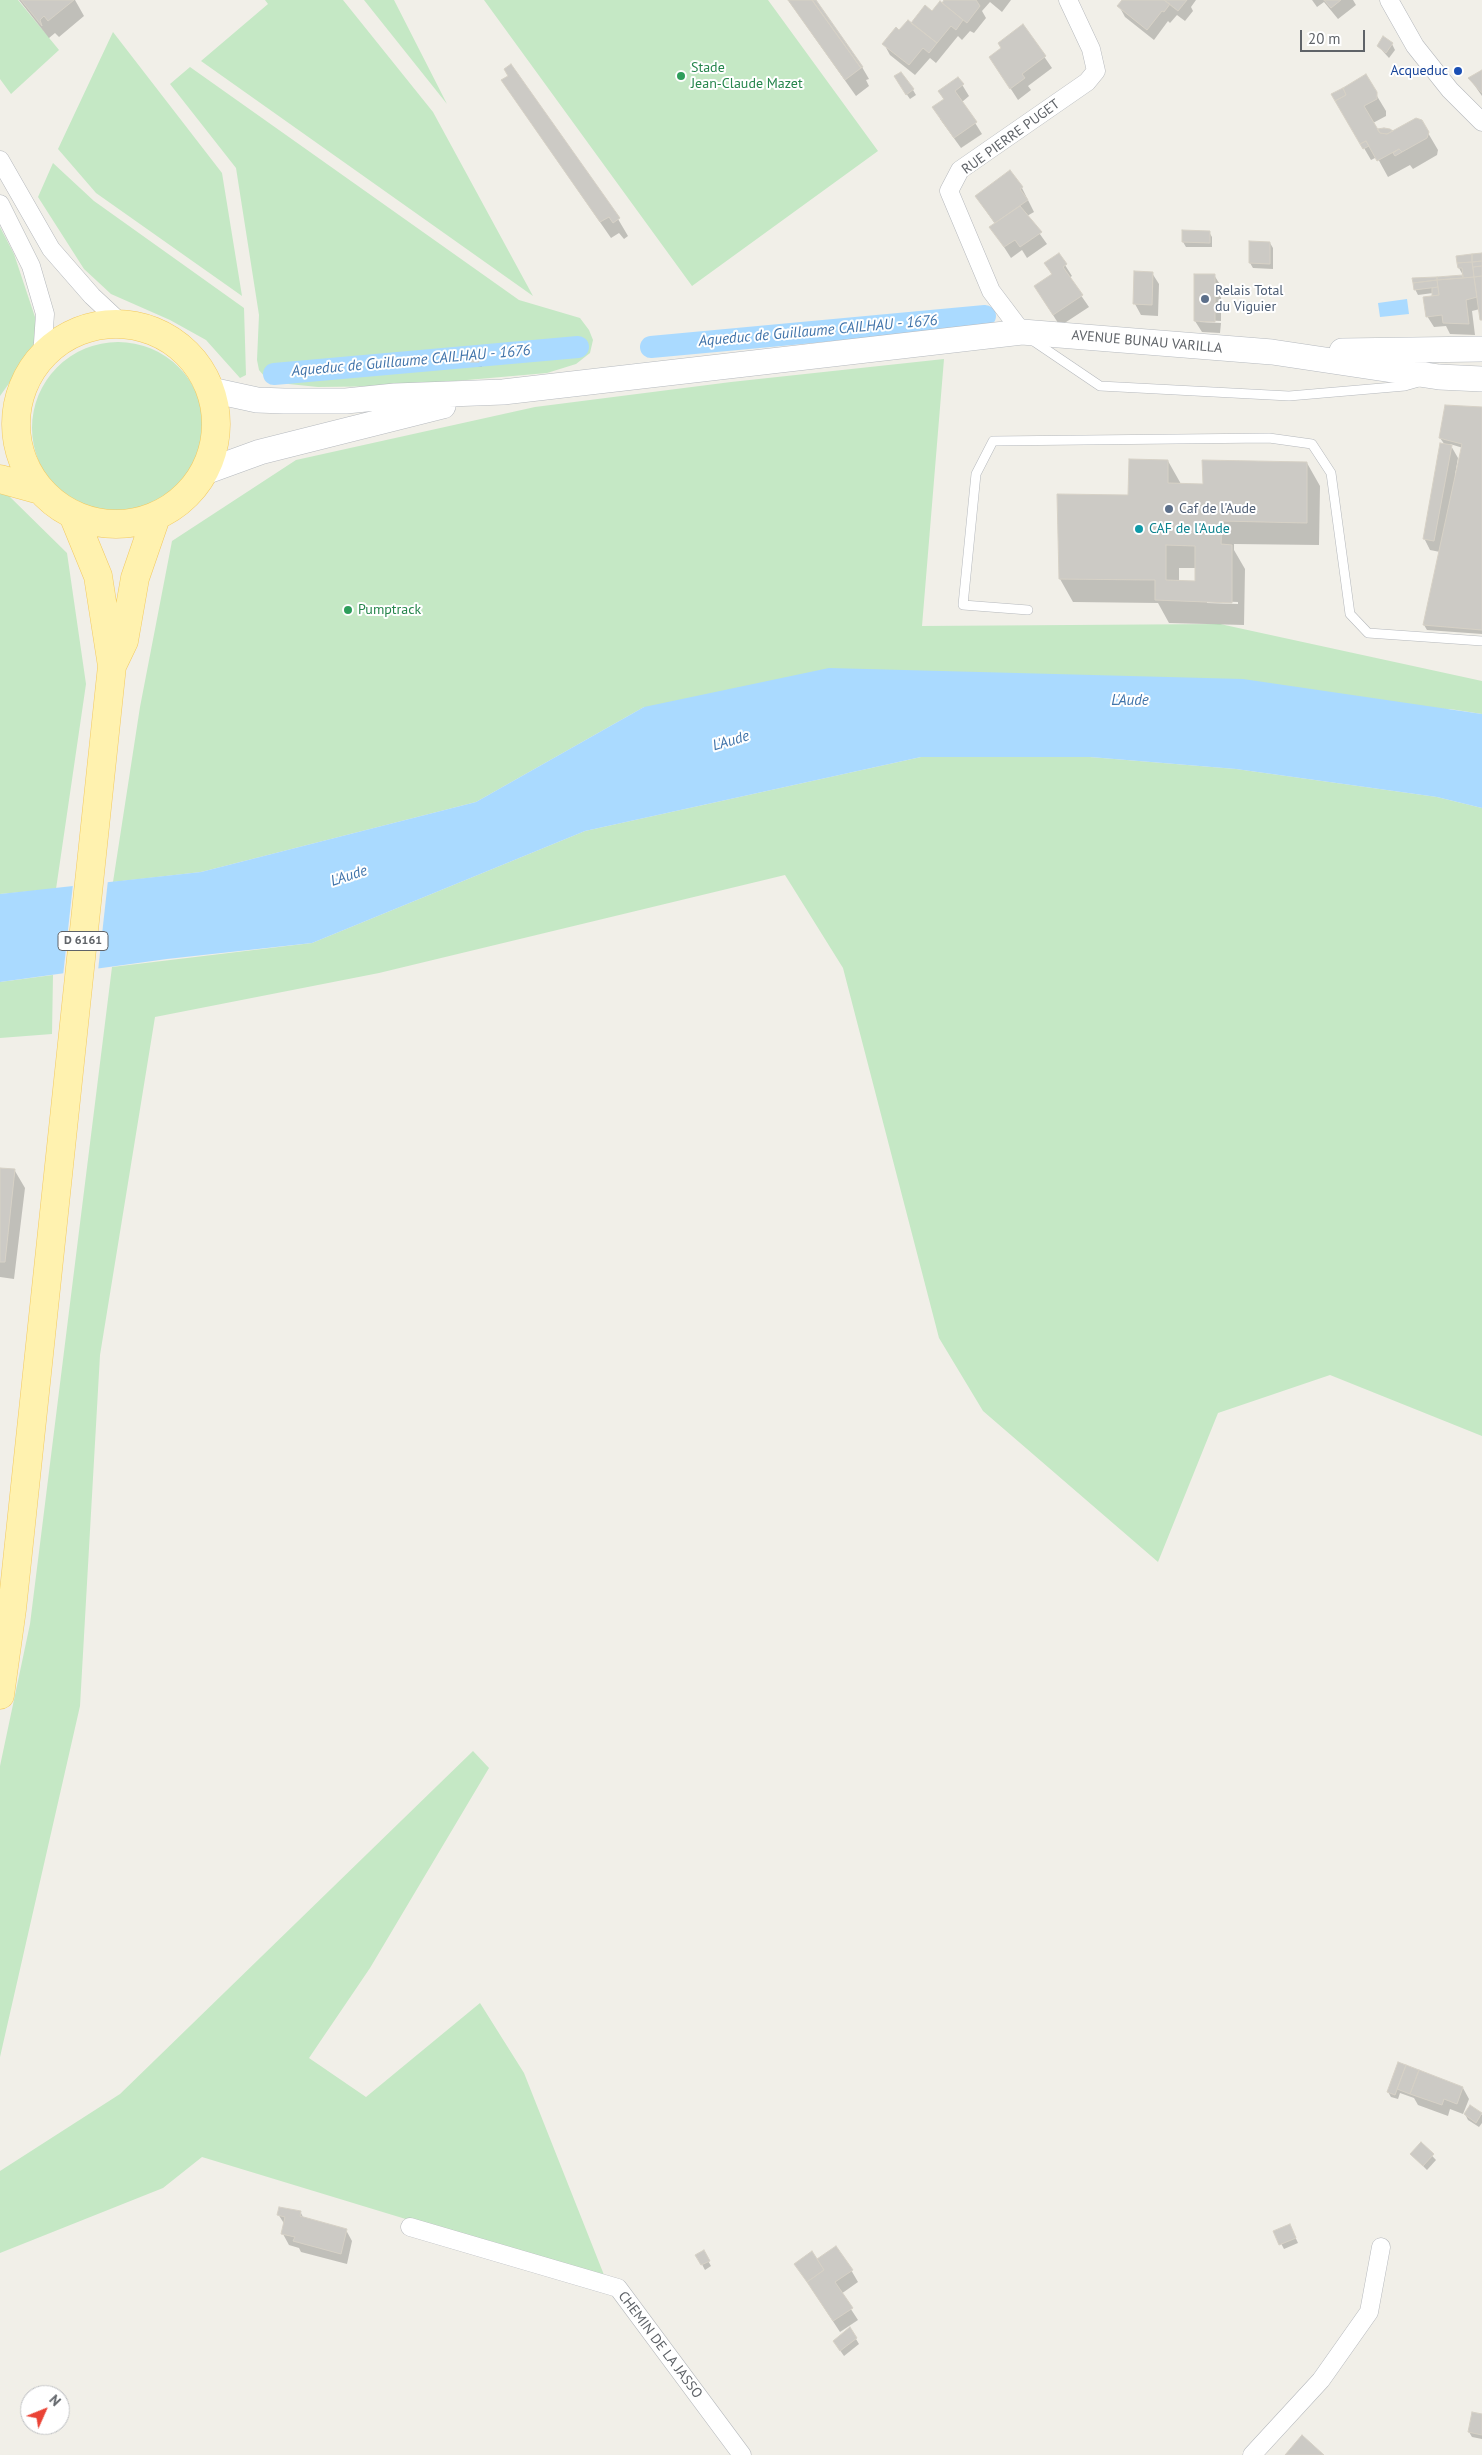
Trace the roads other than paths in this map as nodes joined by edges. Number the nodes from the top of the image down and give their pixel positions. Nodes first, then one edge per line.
1 (1068, 0) edge
2 (1389, 0) edge
3 (1482, 122) edge
4 (0, 160) edge
5 (0, 204) edge
6 (122, 324) junction
7 (1022, 332) junction
8 (1482, 349) edge
9 (1272, 352) junction
10 (42, 356) junction
11 (1439, 377) junction
12 (1482, 379) edge
13 (211, 390) junction
14 (503, 392) junction
15 (10, 404) edge
16 (205, 472) junction
17 (0, 479) edge
18 (40, 490) junction
19 (73, 515) junction
20 (156, 517) junction
21 (1028, 610) dead end
22 (1482, 641) edge
23 (112, 666) junction
24 (0, 1695) edge
25 (410, 2227) dead end
26 (1382, 2247) dead end
27 (742, 2455) edge
28 (1252, 2455) edge

1 - 7 street, RUE PIERRE PUGET
2 - 3 street
4 - 6 street
5 - 10 street
6 - 10 main road
6 - 13 main road
7 - 9 main road, AVENUE BUNAU VARILLA
7 - 11 lane
7 - 14 main road, AVENUE BUNAU VARILLA
8 - 9 main road, AVENUE BUNAU VARILLA
9 - 11 main road, AVENUE BUNAU VARILLA
10 - 15 main road
11 - 12 main road, AVENUE BUNAU VARILLA
13 - 14 main road
13 - 16 main road
14 - 16 main road
15 - 18 main road
16 - 20 main road
17 - 18 main road
18 - 19 main road
19 - 20 main road
19 - 23 main road, D 6161
20 - 23 main road, D 6161
21 - 22 lane
23 - 24 main road, D 6161
25 - 27 street, CHEMIN DE LA JASSO
26 - 28 street

